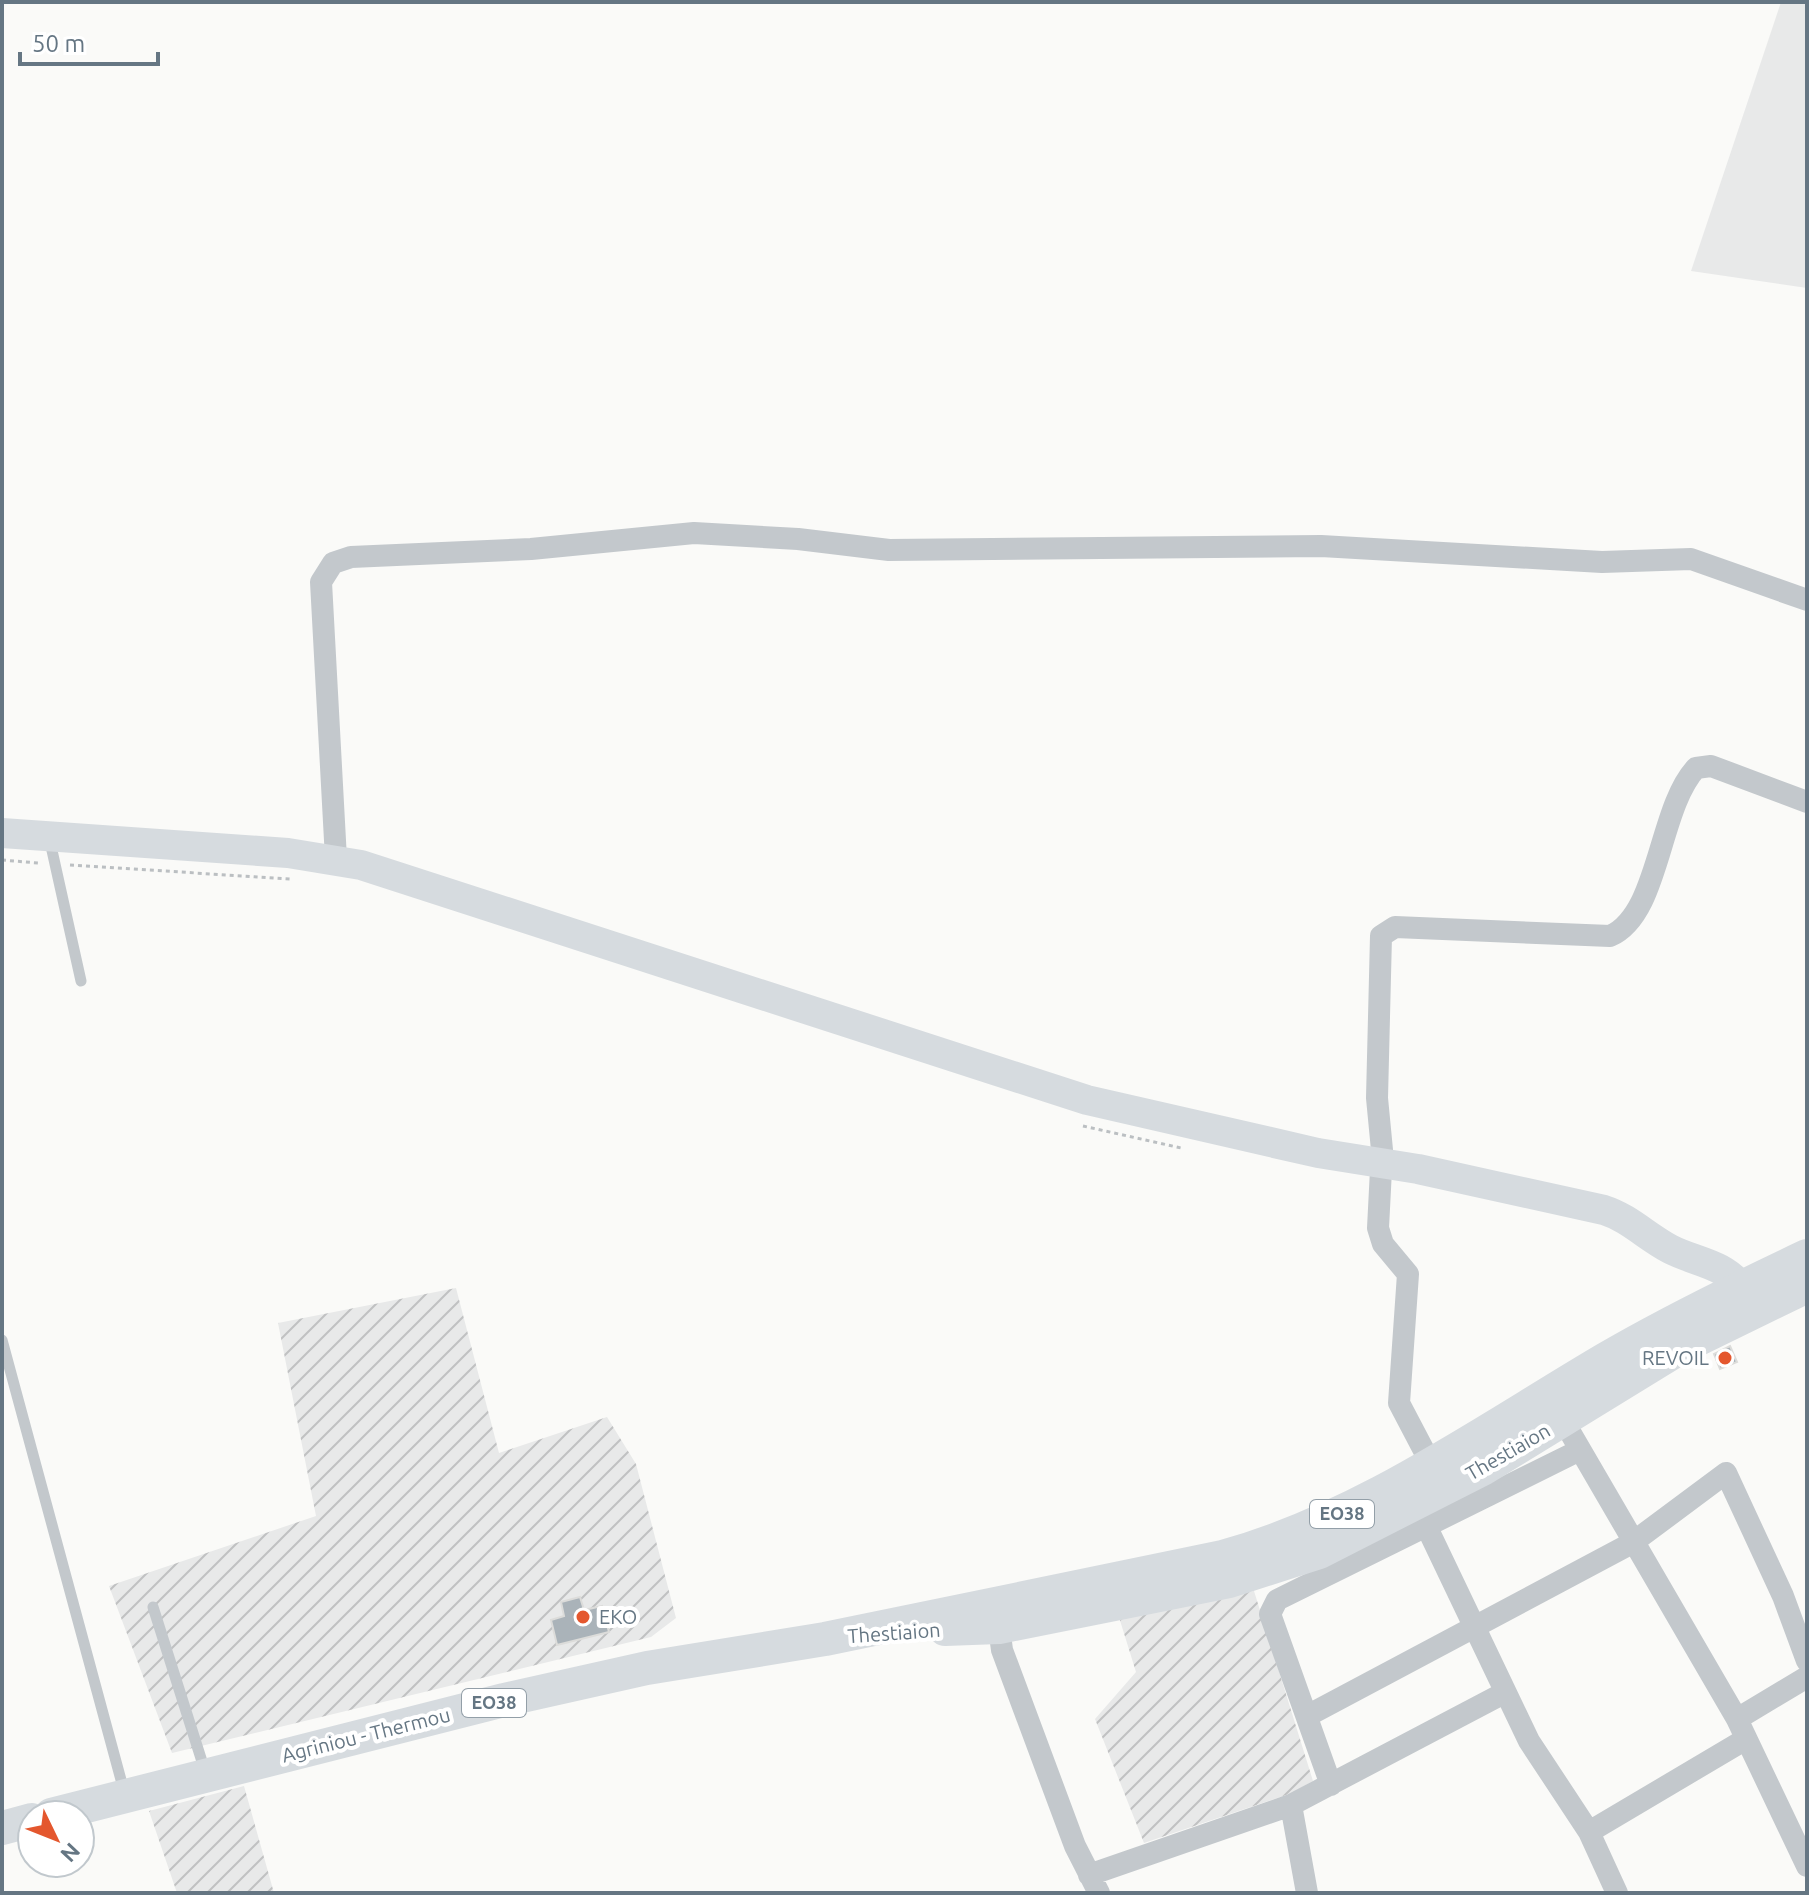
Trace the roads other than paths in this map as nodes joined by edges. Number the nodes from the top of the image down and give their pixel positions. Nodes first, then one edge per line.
1 (1807, 600) edge
2 (1807, 802) edge
3 (2, 833) edge
4 (52, 850) junction
5 (336, 859) junction
6 (81, 981) dead end
7 (1381, 1163) junction
8 (1807, 1256) edge
9 (1807, 1286) edge
10 (1741, 1287) junction
11 (1671, 1338) junction
12 (2, 1340) edge
13 (1555, 1407) junction
14 (1580, 1450) junction
15 (1419, 1494) junction
16 (1632, 1543) junction
17 (153, 1607) dead end
18 (999, 1627) junction
19 (1474, 1629) junction
20 (825, 1639) junction
21 (1807, 1661) edge
22 (1807, 1677) edge
23 (1504, 1693) junction
24 (1307, 1716) junction
25 (1742, 1729) junction
26 (206, 1775) junction
27 (1331, 1785) junction
28 (125, 1796) junction
29 (96, 1803) edge
30 (1291, 1805) junction
31 (1589, 1832) junction
32 (1807, 1866) edge
33 (1094, 1884) edge
34 (1307, 1893) edge
35 (1617, 1893) edge

1 - 5 street
2 - 7 street
3 - 4 street
4 - 5 street
4 - 6 lane
5 - 7 street
7 - 10 street
7 - 15 street
8 - 10 main road, Thestiaion / ΕΟ38
9 - 11 main road, Thestiaion / ΕΟ38
10 - 11 main road, Thestiaion / ΕΟ38
11 - 13 main road, Thestiaion / ΕΟ38
12 - 28 lane
13 - 14 street
13 - 15 main road, Thestiaion / ΕΟ38
14 - 15 street
14 - 16 street
15 - 18 main road, Thestiaion / ΕΟ38
15 - 19 street
15 - 20 main road, Thestiaion / ΕΟ38
15 - 24 street
16 - 19 street
16 - 21 street
16 - 25 street
17 - 26 lane
18 - 20 main road, Thestiaion / ΕΟ38
18 - 33 street
19 - 23 street
19 - 24 street
20 - 26 main road, Agriniou - Thermou / ΕΟ38
22 - 25 street
23 - 27 street
23 - 31 street
24 - 27 street
25 - 31 street
25 - 32 street
26 - 28 main road, Agriniou - Thermou / ΕΟ38
27 - 30 street
28 - 29 main road, Agriniou - Thermou / ΕΟ38
30 - 33 street
30 - 34 street
31 - 35 street

